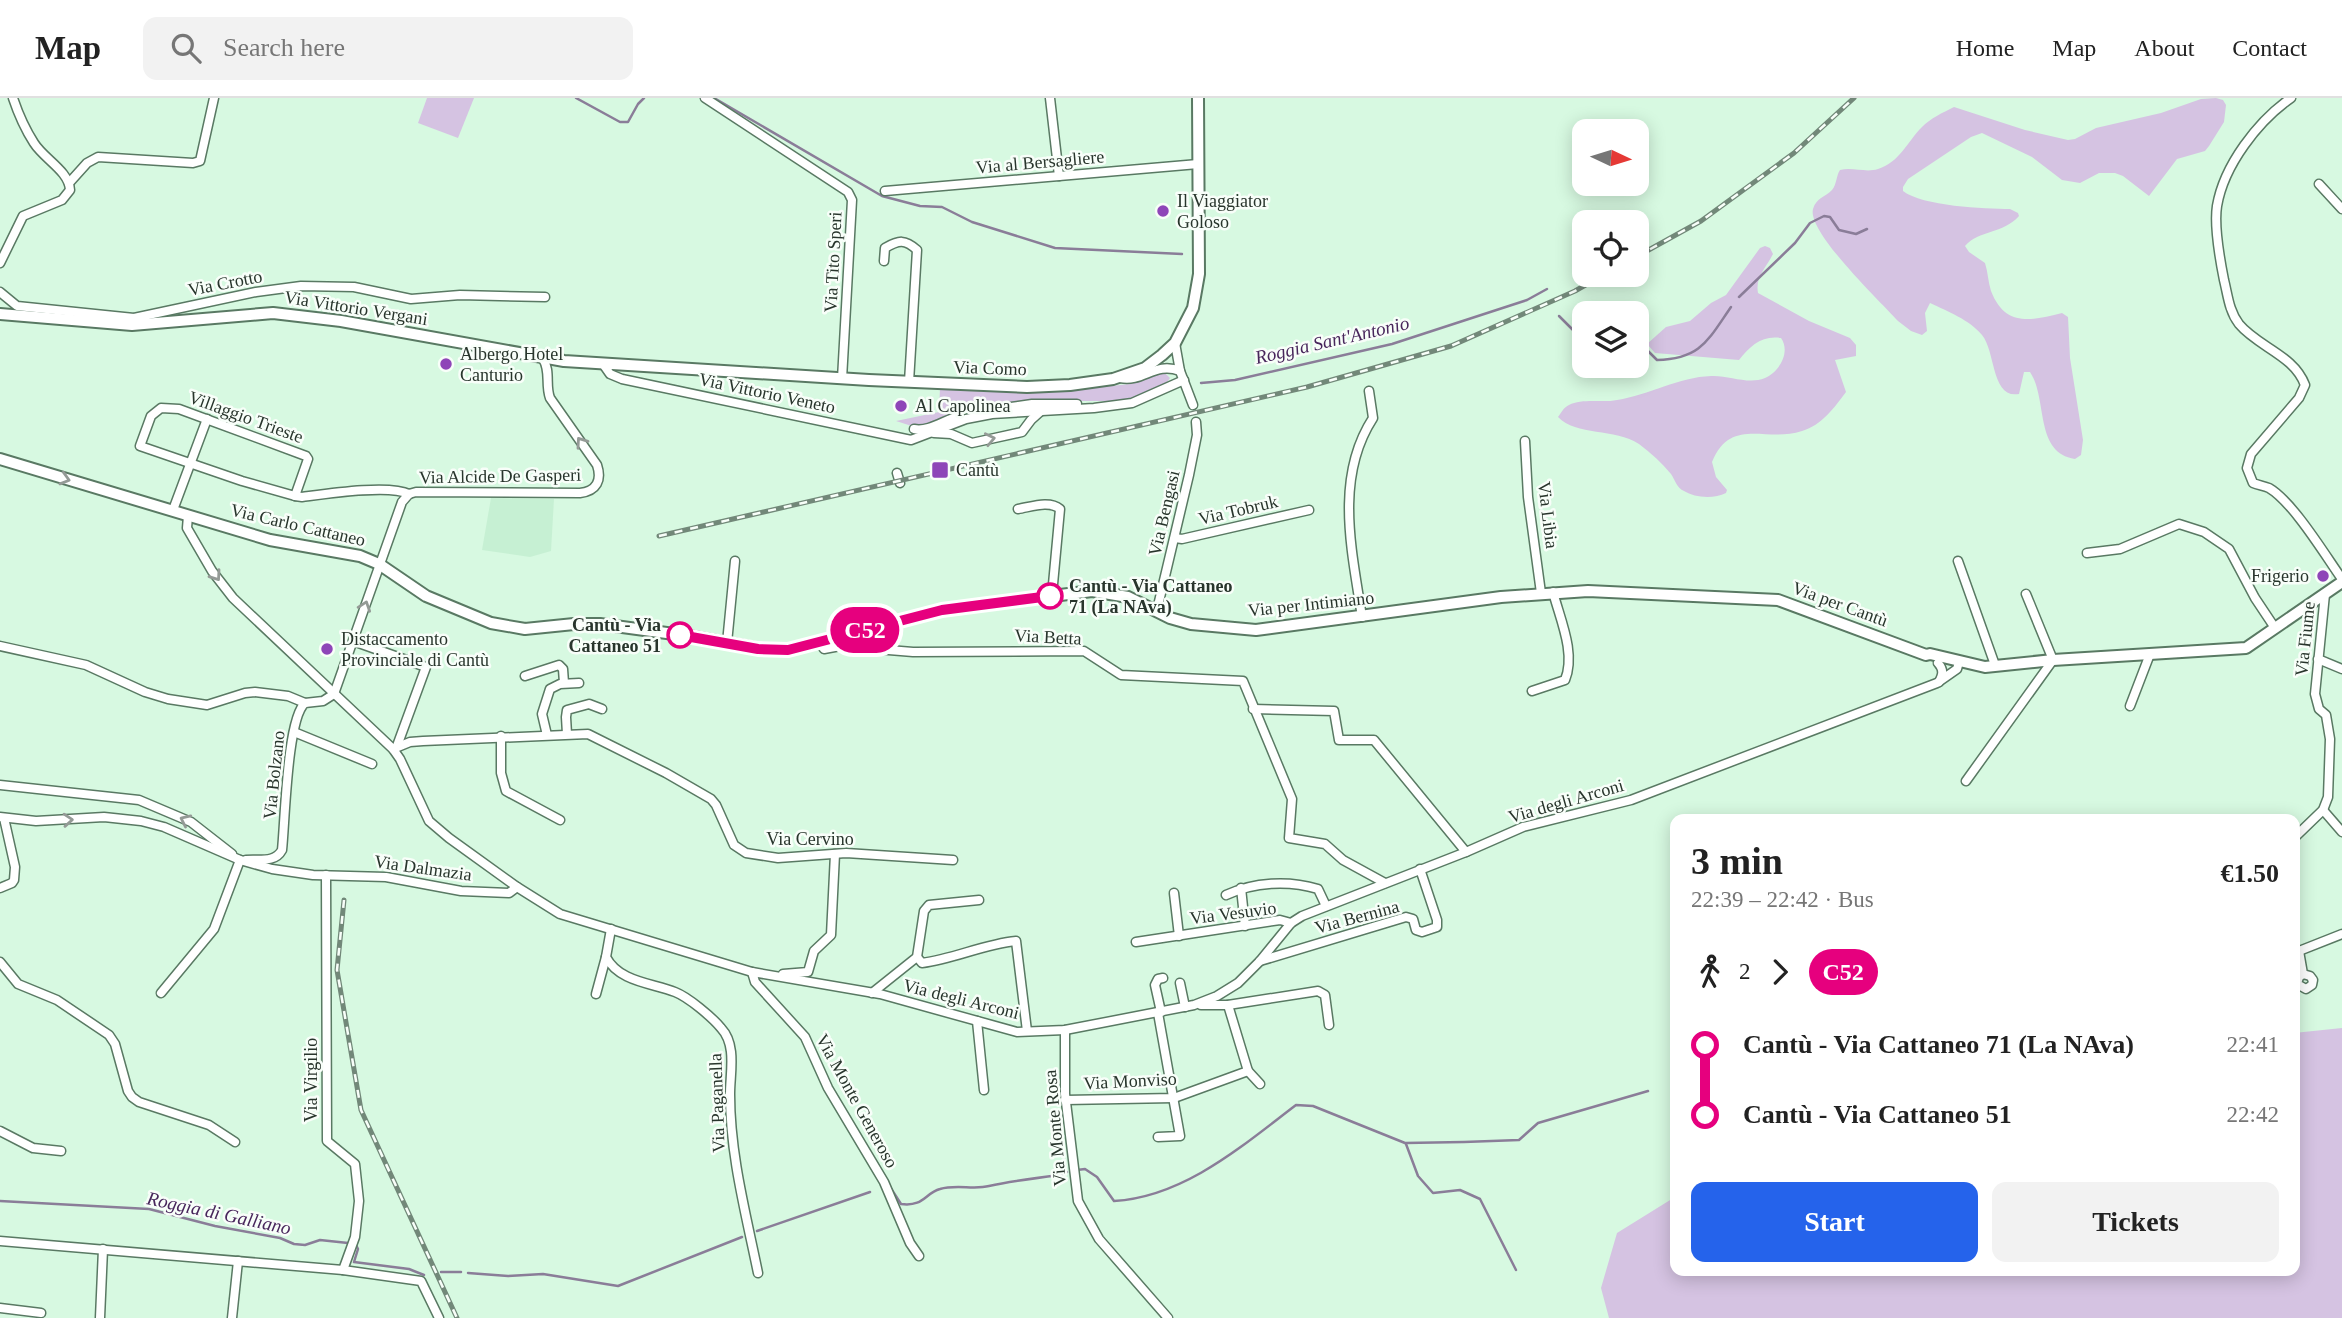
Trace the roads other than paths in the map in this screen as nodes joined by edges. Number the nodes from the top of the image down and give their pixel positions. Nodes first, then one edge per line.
1 (13, 98) edge
2 (214, 98) edge
3 (705, 98) edge
4 (1050, 98) edge
5 (1198, 98) edge
6 (2291, 98) edge
7 (1198, 164) junction
8 (1059, 176) junction
9 (69, 183) junction
10 (2319, 184) dead end
11 (885, 191) dead end
12 (2342, 209) edge
13 (884, 261) dead end
14 (0, 263) edge
15 (0, 292) edge
16 (545, 297) dead end
17 (0, 316) edge
18 (1171, 346) junction
19 (543, 359) junction
20 (564, 361) junction
21 (603, 364) junction
22 (1182, 376) junction
23 (1120, 378) junction
24 (842, 379) junction
25 (547, 382) junction
26 (909, 382) junction
27 (1369, 391) dead end
28 (1193, 405) dead end
29 (1041, 411) junction
30 (207, 419) junction
31 (1196, 422) dead end
32 (914, 429) dead end
33 (930, 433) junction
34 (1525, 440) dead end
35 (0, 459) edge
36 (189, 464) junction
37 (897, 473) dead end
38 (900, 483) dead end
39 (409, 494) junction
40 (295, 496) junction
41 (1018, 509) dead end
42 (173, 510) junction
43 (1309, 510) dead end
44 (188, 516) junction
45 (1175, 538) junction
46 (2087, 553) dead end
47 (735, 561) dead end
48 (1958, 561) dead end
49 (379, 564) junction
50 (2342, 580) edge
51 (1547, 592) junction
52 (2026, 594) dead end
53 (2325, 594) junction
54 (1052, 595) junction
55 (1471, 600) joint
56 (1157, 610) junction
57 (1362, 617) junction
58 (2275, 628) junction
59 (352, 641) junction
60 (727, 643) junction
61 (820, 643) junction
62 (0, 646) edge
63 (2150, 654) junction
64 (1926, 655) junction
65 (2318, 659) junction
66 (2053, 660) junction
67 (1938, 663) junction
68 (1958, 666) junction
69 (1990, 666) junction
70 (2342, 669) edge
71 (525, 676) dead end
72 (1939, 682) junction
73 (564, 683) junction
74 (579, 683) dead end
75 (1532, 691) dead end
76 (334, 694) junction
77 (305, 703) junction
78 (2130, 706) dead end
79 (602, 709) dead end
80 (1253, 709) junction
81 (294, 732) junction
82 (567, 734) junction
83 (547, 735) junction
84 (501, 736) junction
85 (395, 748) junction
86 (372, 764) dead end
87 (1966, 780) dead end
88 (0, 785) edge
89 (2323, 810) junction
90 (2, 818) edge
91 (560, 820) dead end
92 (2300, 832) edge
93 (2342, 832) edge
94 (1466, 852) junction
95 (835, 854) junction
96 (240, 860) junction
97 (953, 860) dead end
98 (1420, 869) junction
99 (326, 875) junction
100 (1385, 883) junction
101 (517, 887) junction
102 (0, 888) edge
103 (1241, 888) junction
104 (1174, 893) dead end
105 (1226, 895) dead end
106 (979, 900) dead end
107 (1326, 906) junction
108 (1291, 923) junction
109 (1245, 926) junction
110 (611, 929) junction
111 (2342, 934) edge
112 (1180, 936) junction
113 (1136, 942) dead end
114 (2300, 952) edge
115 (606, 957) junction
116 (917, 957) junction
117 (1260, 961) junction
118 (0, 962) edge
119 (2300, 964) edge
120 (752, 972) junction
121 (2303, 974) dead end
122 (769, 975) junction
123 (1163, 978) dead end
124 (1180, 983) dead end
125 (161, 993) dead end
126 (596, 993) dead end
127 (872, 993) junction
128 (1194, 1005) junction
129 (1228, 1005) junction
130 (1185, 1007) junction
131 (1159, 1013) junction
132 (977, 1021) junction
133 (1329, 1025) dead end
134 (1065, 1030) junction
135 (1027, 1031) junction
136 (1248, 1071) junction
137 (1260, 1084) dead end
138 (984, 1090) dead end
139 (1174, 1098) junction
140 (1066, 1100) junction
141 (0, 1131) edge
142 (1158, 1137) dead end
143 (235, 1142) dead end
144 (61, 1151) dead end
145 (0, 1241) edge
146 (103, 1249) junction
147 (919, 1256) dead end
148 (238, 1261) junction
149 (343, 1270) junction
150 (758, 1273) dead end
151 (0, 1308) edge
152 (41, 1313) dead end
153 (100, 1318) edge
154 (232, 1318) edge
155 (439, 1318) edge
156 (1168, 1318) edge

1 - 9 street
2 - 9 street
3 - 24 street, Via Tito Speri
4 - 8 street
5 - 7 street, Via Como
6 - 50 street
7 - 8 street, Via al Bersagliere
7 - 18 street, Via Como
8 - 11 street, Via al Bersagliere
9 - 14 street
10 - 12 street
13 - 26 street
15 - 16 street, Via Crotto
17 - 19 street, Via Vittorio Vergani
18 - 22 street
18 - 23 street, Via Como
19 - 20 street, Via Como
19 - 25 street, Via Alcide De Gasperi
20 - 21 street, Via Como
20 - 25 street
21 - 24 street, Via Como
21 - 33 street, Via Vittorio Veneto
22 - 23 street
22 - 28 street
22 - 29 street, Via Vittorio Veneto
22 - 32 street
23 - 26 street, Via Como
24 - 26 street, Via Como
39 -> 25 street, Via Alcide De Gasperi
27 - 57 street
29 - 33 street, Via Vittorio Veneto
33 -> 29 street, Via Vittorio Veneto
30 - 36 street
30 - 36 street, Villaggio Trieste
30 - 40 street, Villaggio Trieste
31 - 45 street, Via Bengasi
34 - 51 street, Via Libia
35 -> 42 street, Via Carlo Cattaneo
36 - 40 street, Villaggio Trieste
36 - 42 street
37 - 38 street
39 - 40 street
39 - 49 street
41 - 54 street
42 - 44 street, Via Carlo Cattaneo
43 - 45 street, Via Tobruk
44 - 49 street, Via Carlo Cattaneo
44 -> 76 street, Via degli Arconi
45 - 56 street, Via Bengasi
46 - 58 street
47 - 60 street
48 - 69 street
59 -> 49 street
49 - 60 street, Via Carlo Cattaneo
50 - 53 street, Via per Cantù
51 - 55 street, Via per Cantù
51 - 64 street, Via per Cantù
51 - 75 street, Via Libia
52 - 66 street
53 - 58 street, Via per Cantù
53 - 65 street, Via Fiume
54 - 56 street, Via Carlo Cattaneo
54 - 61 street, Via Carlo Cattaneo
55 - 57 street, Via per Intimiano
56 - 57 street, Via per Intimiano
58 - 63 street, Via per Cantù
59 - 76 street
59 - 85 street
60 - 61 street, Via Carlo Cattaneo
61 - 80 street, Via Betta
62 - 77 street
63 - 66 street, Via per Cantù
63 - 78 street
64 - 67 street
64 - 68 street, Via per Cantù
65 - 70 street
65 - 89 street, Via Fiume
66 - 69 street, Via per Cantù
66 - 87 street
67 - 68 street
67 - 72 street
68 - 69 street, Via per Cantù
68 - 72 street, Via degli Arconi
71 - 73 street
72 - 94 street, Via degli Arconi
73 - 74 street
73 - 83 street
76 - 77 street
76 - 85 street, Via degli Arconi
77 - 81 street, Via Bolzano
79 - 82 street
80 - 94 street
80 - 100 street, Via Betta
81 - 86 street
81 - 96 street, Via Bolzano
82 - 83 street, Via Cervino
82 - 95 street, Via Cervino
83 - 84 street, Via Cervino
84 - 85 street, Via Cervino
84 - 91 street
85 - 101 street, Via degli Arconi
96 -> 88 street
89 - 92 street
89 - 93 street
90 -> 96 street, Via Dalmazia
90 - 102 street
94 - 98 street, Via degli Arconi
95 - 97 street, Via Cervino
95 - 122 street
96 - 99 street, Via Dalmazia
96 - 125 street
98 - 100 street, Via degli Arconi
98 - 117 street, Via Bernina
99 - 101 street, Via Dalmazia
99 - 149 street, Via Virgilio
100 - 107 street, Via degli Arconi
101 - 110 street, Via degli Arconi
103 - 105 street
103 - 107 street
103 - 109 street
104 - 112 street, Via Vesuvio
106 - 116 street
107 - 108 street, Via degli Arconi
108 - 109 street, Via Vesuvio
108 - 117 street, Via degli Arconi
109 - 112 street, Via Vesuvio
110 - 115 street
110 - 120 street, Via degli Arconi
111 - 114 street
112 - 113 street, Via Vesuvio
115 - 126 street
115 - 150 street, Via Paganella
116 - 127 street
116 - 135 street
117 - 128 street, Via degli Arconi
118 - 143 street
119 - 121 street
120 - 122 street, Via degli Arconi
120 - 147 street, Via Monte Generoso
122 - 127 street, Via degli Arconi
123 - 131 street
124 - 130 street
127 - 132 street, Via degli Arconi
128 - 129 street
128 - 130 street, Via degli Arconi
129 - 133 street
129 - 136 street
130 - 131 street, Via degli Arconi
131 - 134 street, Via degli Arconi
131 - 139 street
132 - 135 street, Via degli Arconi
132 - 138 street
134 - 135 street, Via degli Arconi
134 - 140 street, Via Monte Rosa
136 - 137 street
136 - 139 street, Via Monviso
139 - 140 street, Via Monviso
139 - 142 street
140 - 156 street, Via Monte Rosa
141 - 144 street
145 - 146 street
146 - 148 street
146 - 153 street
148 - 149 street
148 - 154 street
149 - 155 street
151 - 152 street

